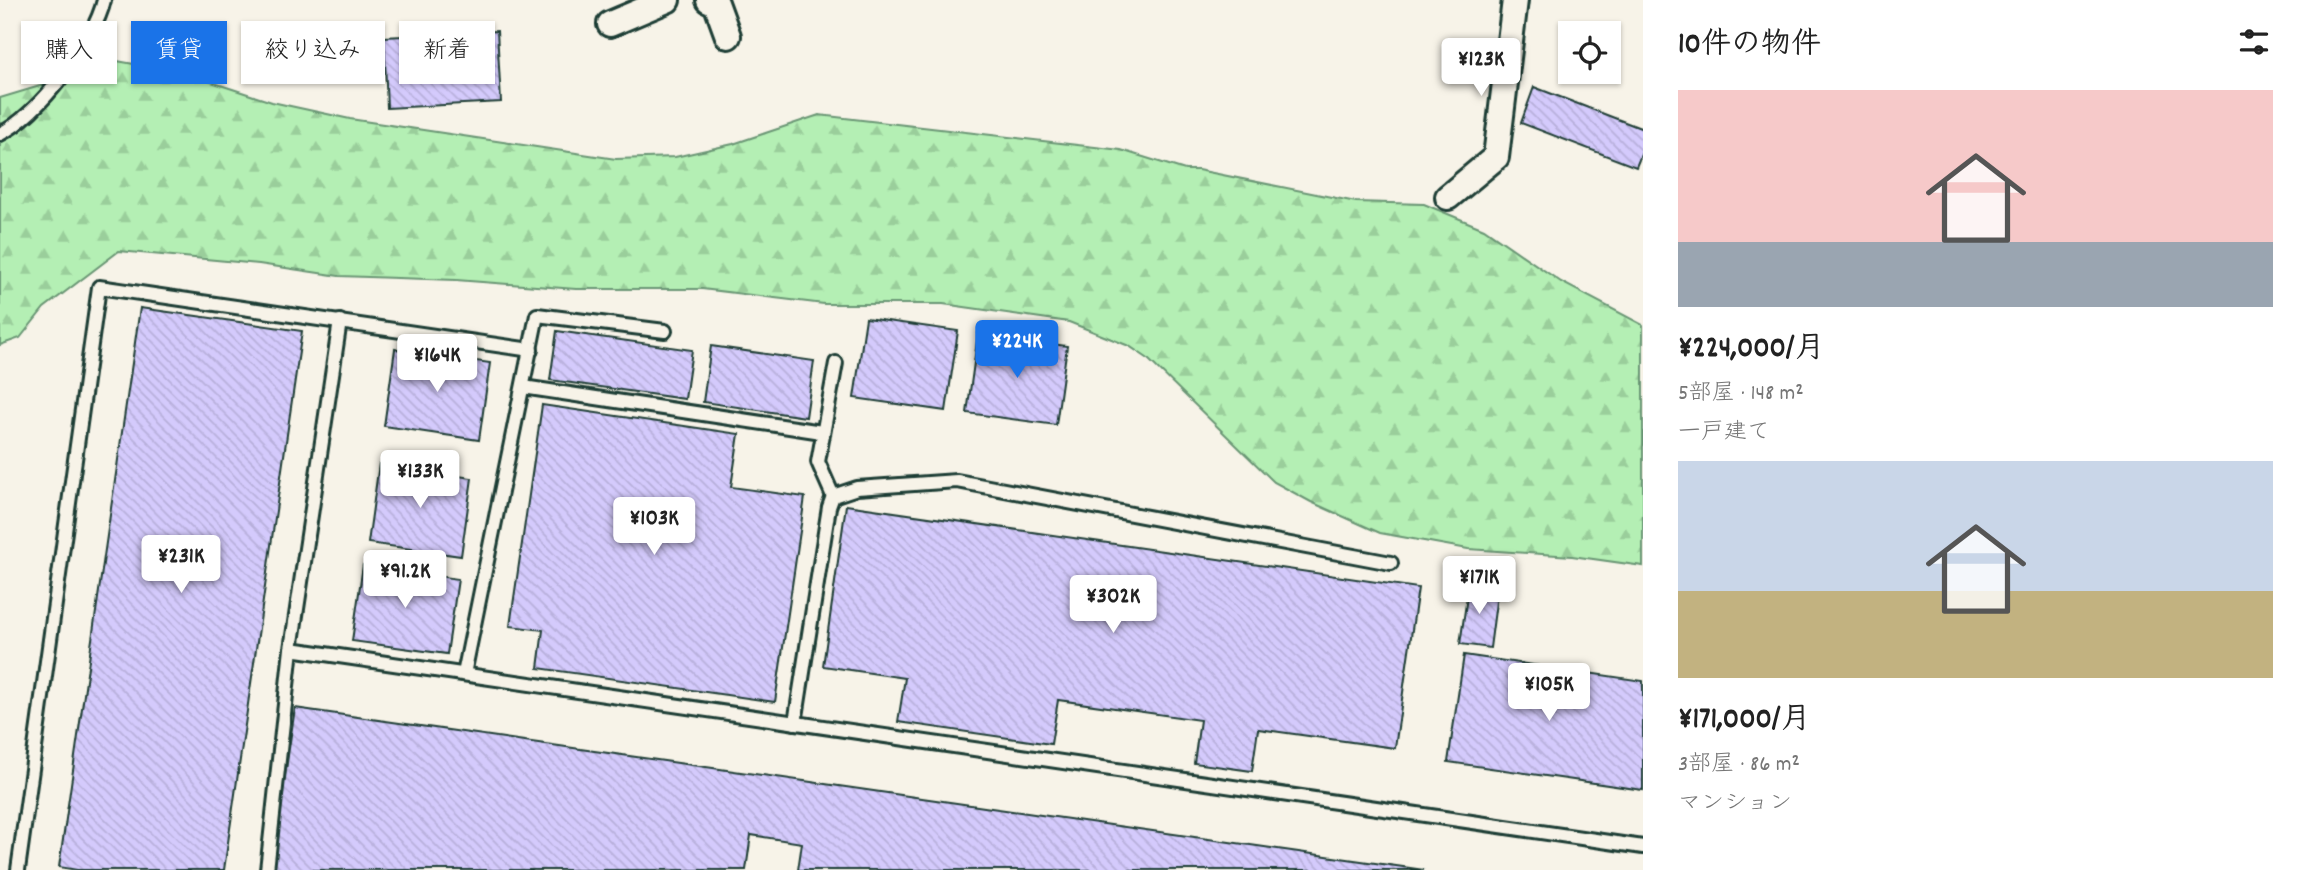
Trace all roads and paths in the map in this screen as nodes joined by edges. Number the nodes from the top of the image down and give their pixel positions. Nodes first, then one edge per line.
1 (104, 0) edge
2 (667, 0) edge
3 (1515, 0) edge
4 (714, 1) edge
5 (610, 24) dead end
6 (728, 36) dead end
7 (0, 134) edge
8 (1448, 197) dead end
9 (340, 321) junction
10 (666, 331) dead end
11 (531, 350) junction
12 (836, 363) dead end
13 (523, 387) junction
14 (822, 432) junction
15 (833, 496) junction
16 (1391, 562) dead end
17 (290, 649) junction
18 (464, 674) junction
19 (795, 723) junction
20 (1643, 847) edge
21 (18, 870) edge
22 (267, 870) edge

1 - 7 lane
2 - 5 street
3 - 8 street
4 - 6 street
9 - 11 lane
9 - 17 lane
9 - 21 lane
10 - 11 lane
11 - 13 lane
12 - 14 lane
13 - 14 lane
13 - 18 lane
14 - 15 lane
15 - 16 lane
15 - 19 lane
17 - 18 lane
17 - 22 lane
18 - 19 lane
19 - 20 lane

